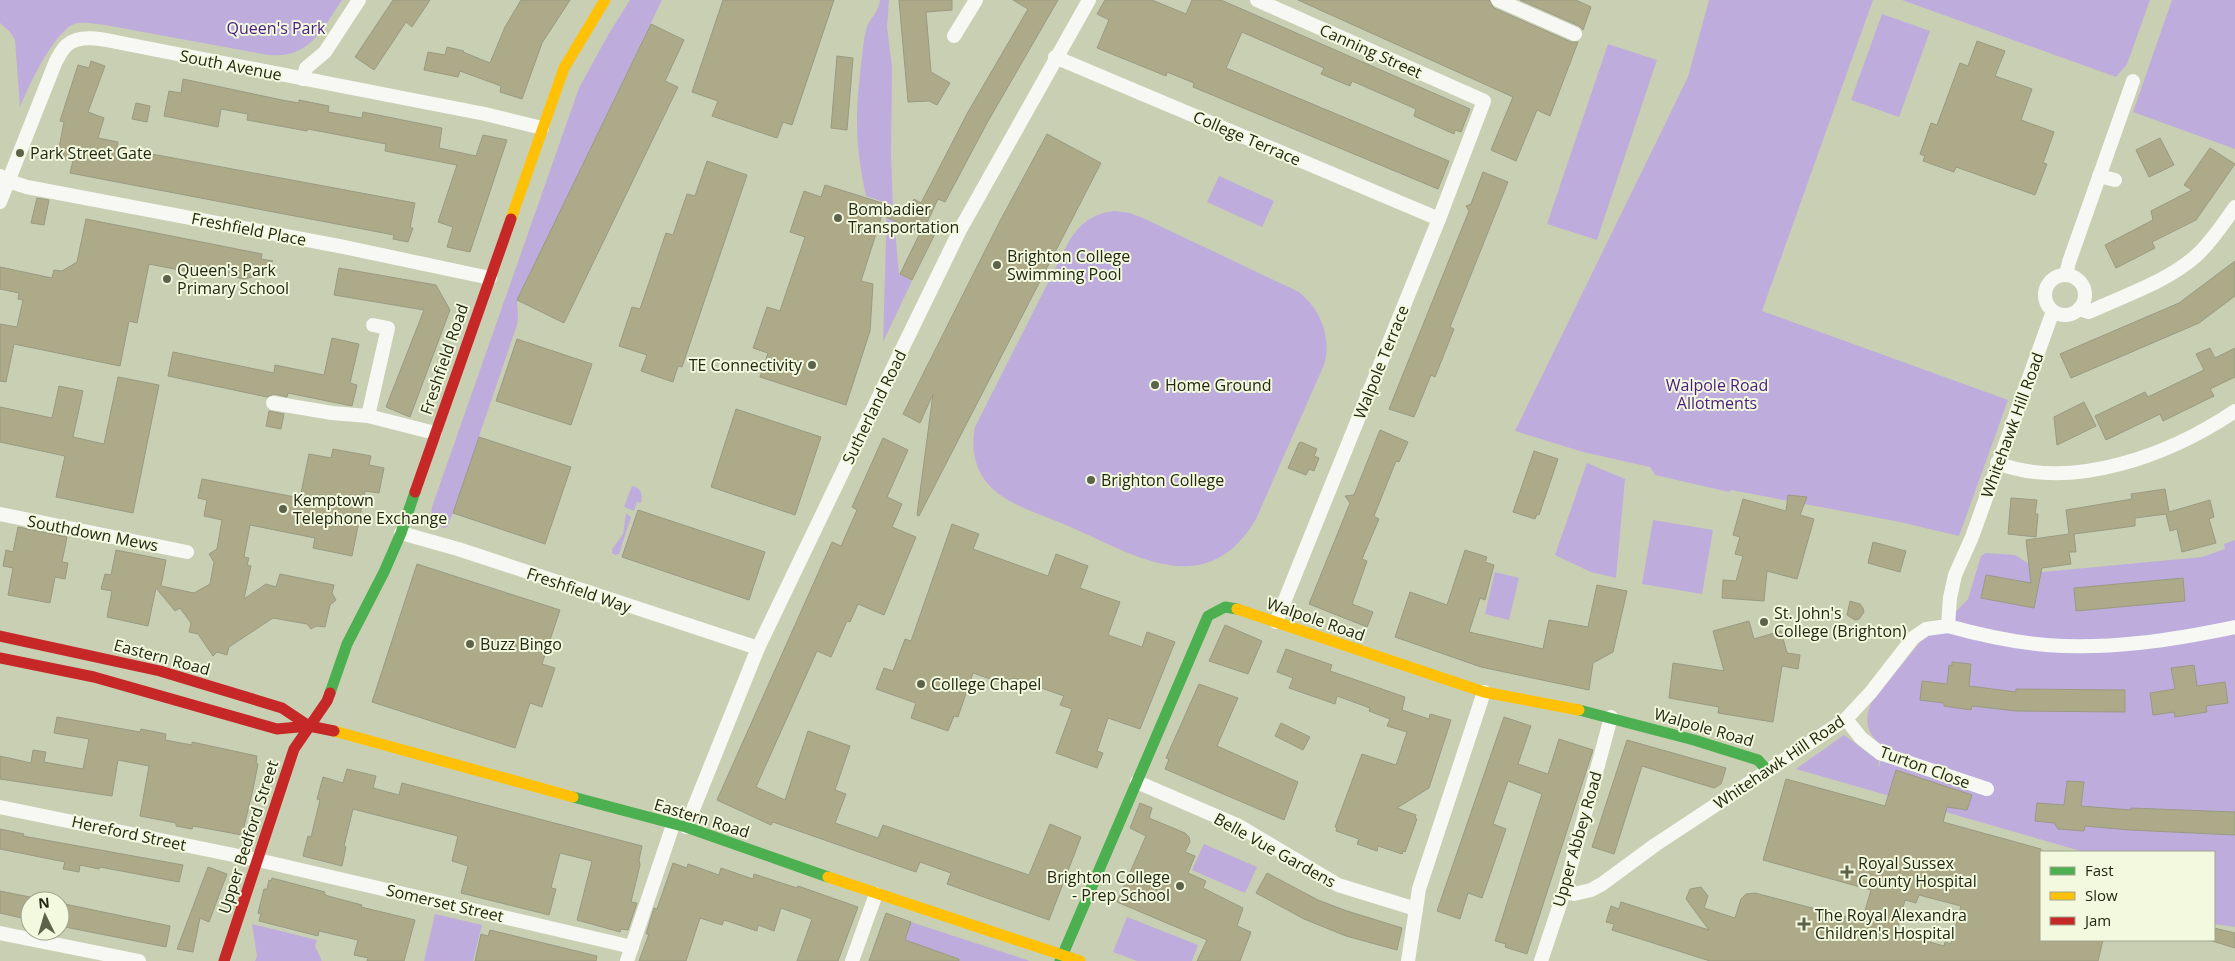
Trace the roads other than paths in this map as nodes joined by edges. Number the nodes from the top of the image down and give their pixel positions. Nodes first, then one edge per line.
1 (359, 0) edge
2 (605, 0) edge
3 (976, 0) edge
4 (1089, 0) edge
5 (1257, 0) edge
6 (1498, 0) edge
7 (1575, 34) dead end
8 (954, 36) dead end
9 (1055, 57) junction
10 (303, 80) junction
11 (2134, 81) dead end
12 (1484, 101) joint
13 (542, 128) junction
14 (2099, 176) junction
15 (4, 179) edge
16 (2115, 180) dead end
17 (0, 202) edge
18 (2235, 207) edge
19 (1439, 219) junction
20 (2066, 275) junction
21 (490, 278) junction
22 (2079, 309) junction
23 (2053, 312) junction
24 (373, 325) dead end
25 (273, 402) dead end
26 (2235, 411) edge
27 (368, 416) junction
28 (435, 434) junction
29 (1998, 463) junction
30 (0, 514) edge
31 (401, 532) junction
32 (187, 552) dead end
33 (1276, 622) junction
34 (1948, 626) junction
35 (2235, 627) edge
36 (0, 636) edge
37 (758, 648) junction
38 (0, 658) edge
39 (1484, 692) junction
40 (1611, 717) junction
41 (1846, 719) junction
42 (308, 726) junction
43 (1767, 770) junction
44 (1137, 782) junction
45 (1987, 789) dead end
46 (0, 807) edge
47 (680, 826) junction
48 (258, 860) junction
49 (1564, 892) junction
50 (876, 894) junction
51 (1416, 909) junction
52 (0, 933) edge
53 (632, 947) junction
54 (1061, 958) edge
55 (139, 961) edge
56 (224, 961) edge
57 (627, 961) edge
58 (852, 961) edge
59 (1080, 961) edge
60 (1408, 961) edge
61 (1541, 961) edge

1 - 10 street
2 - 13 street, Freshfield Road
3 - 8 street
4 - 9 street, Sutherland Road
5 - 12 street, Canning Street
6 - 7 street
9 - 19 street, College Terrace
9 - 37 street, Sutherland Road
10 - 13 street, South Avenue
10 - 15 street, South Avenue
11 - 14 street
12 - 19 street, Walpole Terrace
13 - 21 street, Freshfield Road
14 - 16 street
14 - 20 street
15 - 17 street, South Avenue
15 - 21 street, Freshfield Place
18 - 22 street
19 - 33 street, Walpole Terrace
20 - 22 street
20 - 23 street
21 - 28 street, Freshfield Road
22 - 23 street
23 - 29 street, Whitehawk Hill Road
24 - 27 street
25 - 27 street
26 - 29 street
27 - 28 street
28 - 31 street, Freshfield Road
29 - 34 street, Whitehawk Hill Road
30 - 32 street, Southdown Mews
31 - 37 street, Freshfield Way
31 - 42 street, Freshfield Road
33 - 39 street, Walpole Road
33 - 44 street, Walpole Road
34 - 35 street
34 - 41 street, Whitehawk Hill Road
36 - 42 street, Eastern Road
37 - 47 street, Sutherland Road
38 - 42 street, Eastern Road
39 - 40 street, Walpole Road
39 - 51 street
40 - 43 street, Walpole Road
40 - 49 street, Upper Abbey Road
41 - 43 street, Whitehawk Hill Road
41 - 45 street, Turton Close
42 - 47 street, Eastern Road
42 - 48 street, Upper Bedford Street
43 - 49 street, Whitehawk Hill Road
44 - 51 street, Belle Vue Gardens
44 - 54 street, Walpole Road
46 - 48 street, Hereford Street
47 - 50 street, Eastern Road
47 - 53 street, Sutherland Road
48 - 53 street, Somerset Street
48 - 56 street, Upper Bedford Street
49 - 61 street, Upper Abbey Road
50 - 54 street, Eastern Road
50 - 58 street
51 - 60 street
52 - 55 street
53 - 57 street, Sutherland Road
54 - 59 street, Eastern Road

